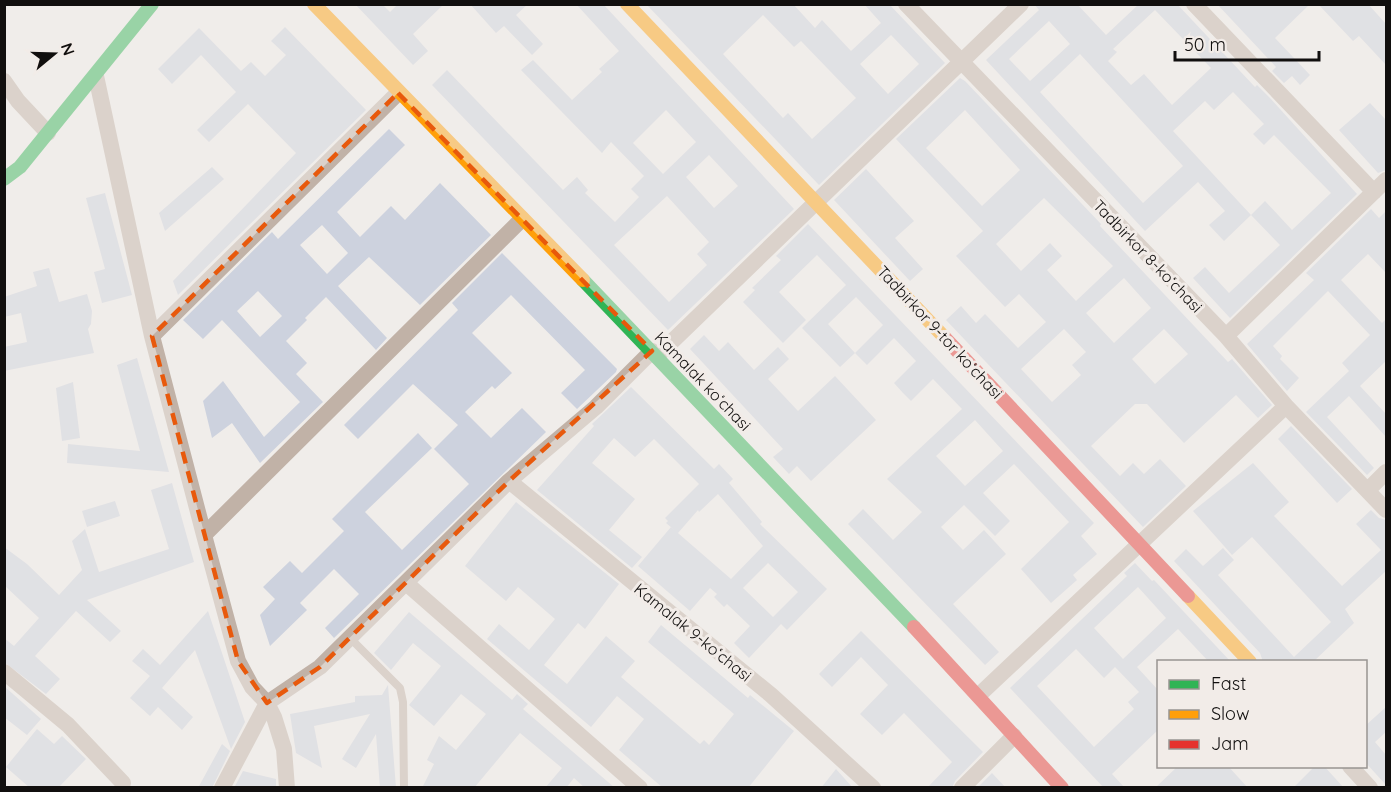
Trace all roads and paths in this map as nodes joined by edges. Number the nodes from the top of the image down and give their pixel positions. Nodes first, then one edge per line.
1 (152, 4) edge
2 (314, 4) edge
3 (627, 4) edge
4 (906, 4) edge
5 (1021, 4) edge
6 (1194, 4) edge
7 (962, 62) junction
8 (96, 76) junction
9 (4, 81) edge
10 (398, 93) junction
11 (48, 133) junction
12 (4, 179) edge
13 (1380, 186) edge
14 (818, 203) junction
15 (522, 219) junction
16 (152, 336) junction
17 (1226, 336) junction
18 (654, 353) junction
19 (1286, 406) junction
20 (1386, 472) edge
21 (509, 481) junction
22 (1368, 490) junction
23 (1386, 510) edge
24 (204, 535) junction
25 (1138, 543) junction
26 (406, 583) junction
27 (350, 638) junction
28 (1248, 660) edge
29 (4, 672) edge
30 (979, 695) junction
31 (267, 704) junction
32 (1014, 736) junction
33 (1352, 768) edge
34 (123, 783) dead end
35 (222, 788) edge
36 (287, 788) edge
37 (404, 788) edge
38 (640, 788) edge
39 (873, 788) edge
40 (962, 788) edge
41 (1062, 788) edge
42 (1370, 788) edge

1 - 8 street
2 - 10 street, Kamalak koʻchasi
3 - 14 street, Tadbirkor 9-tor koʻchasi
4 - 7 street, Tadbirkor 8-koʻchasi
5 - 7 street
6 - 13 street
7 - 14 street
7 - 17 street, Tadbirkor 8-koʻchasi
8 - 11 street
8 - 16 street
9 - 11 street
10 - 15 street, Kamalak koʻchasi
10 - 16 street
11 - 12 street
13 - 17 street
14 - 18 street
14 - 25 street, Tadbirkor 9-tor koʻchasi
15 - 18 street, Kamalak koʻchasi
15 - 24 street
16 - 24 street
17 - 19 street, Tadbirkor 8-koʻchasi
18 - 21 street
18 - 30 street, Kamalak koʻchasi
19 - 22 street, Tadbirkor 8-koʻchasi
19 - 25 street
20 - 22 street
21 - 26 street
21 - 39 street, Kamalak 9-koʻchasi
22 - 23 street, Tadbirkor 8-koʻchasi
24 - 31 street
25 - 28 street, Tadbirkor 9-tor koʻchasi
25 - 30 street
26 - 27 street
26 - 38 street
27 - 31 street
27 - 37 lane
29 - 34 street
30 - 32 street, Kamalak koʻchasi
31 - 35 street
31 - 36 street
32 - 40 street
32 - 41 street, Kamalak koʻchasi
33 - 42 street

